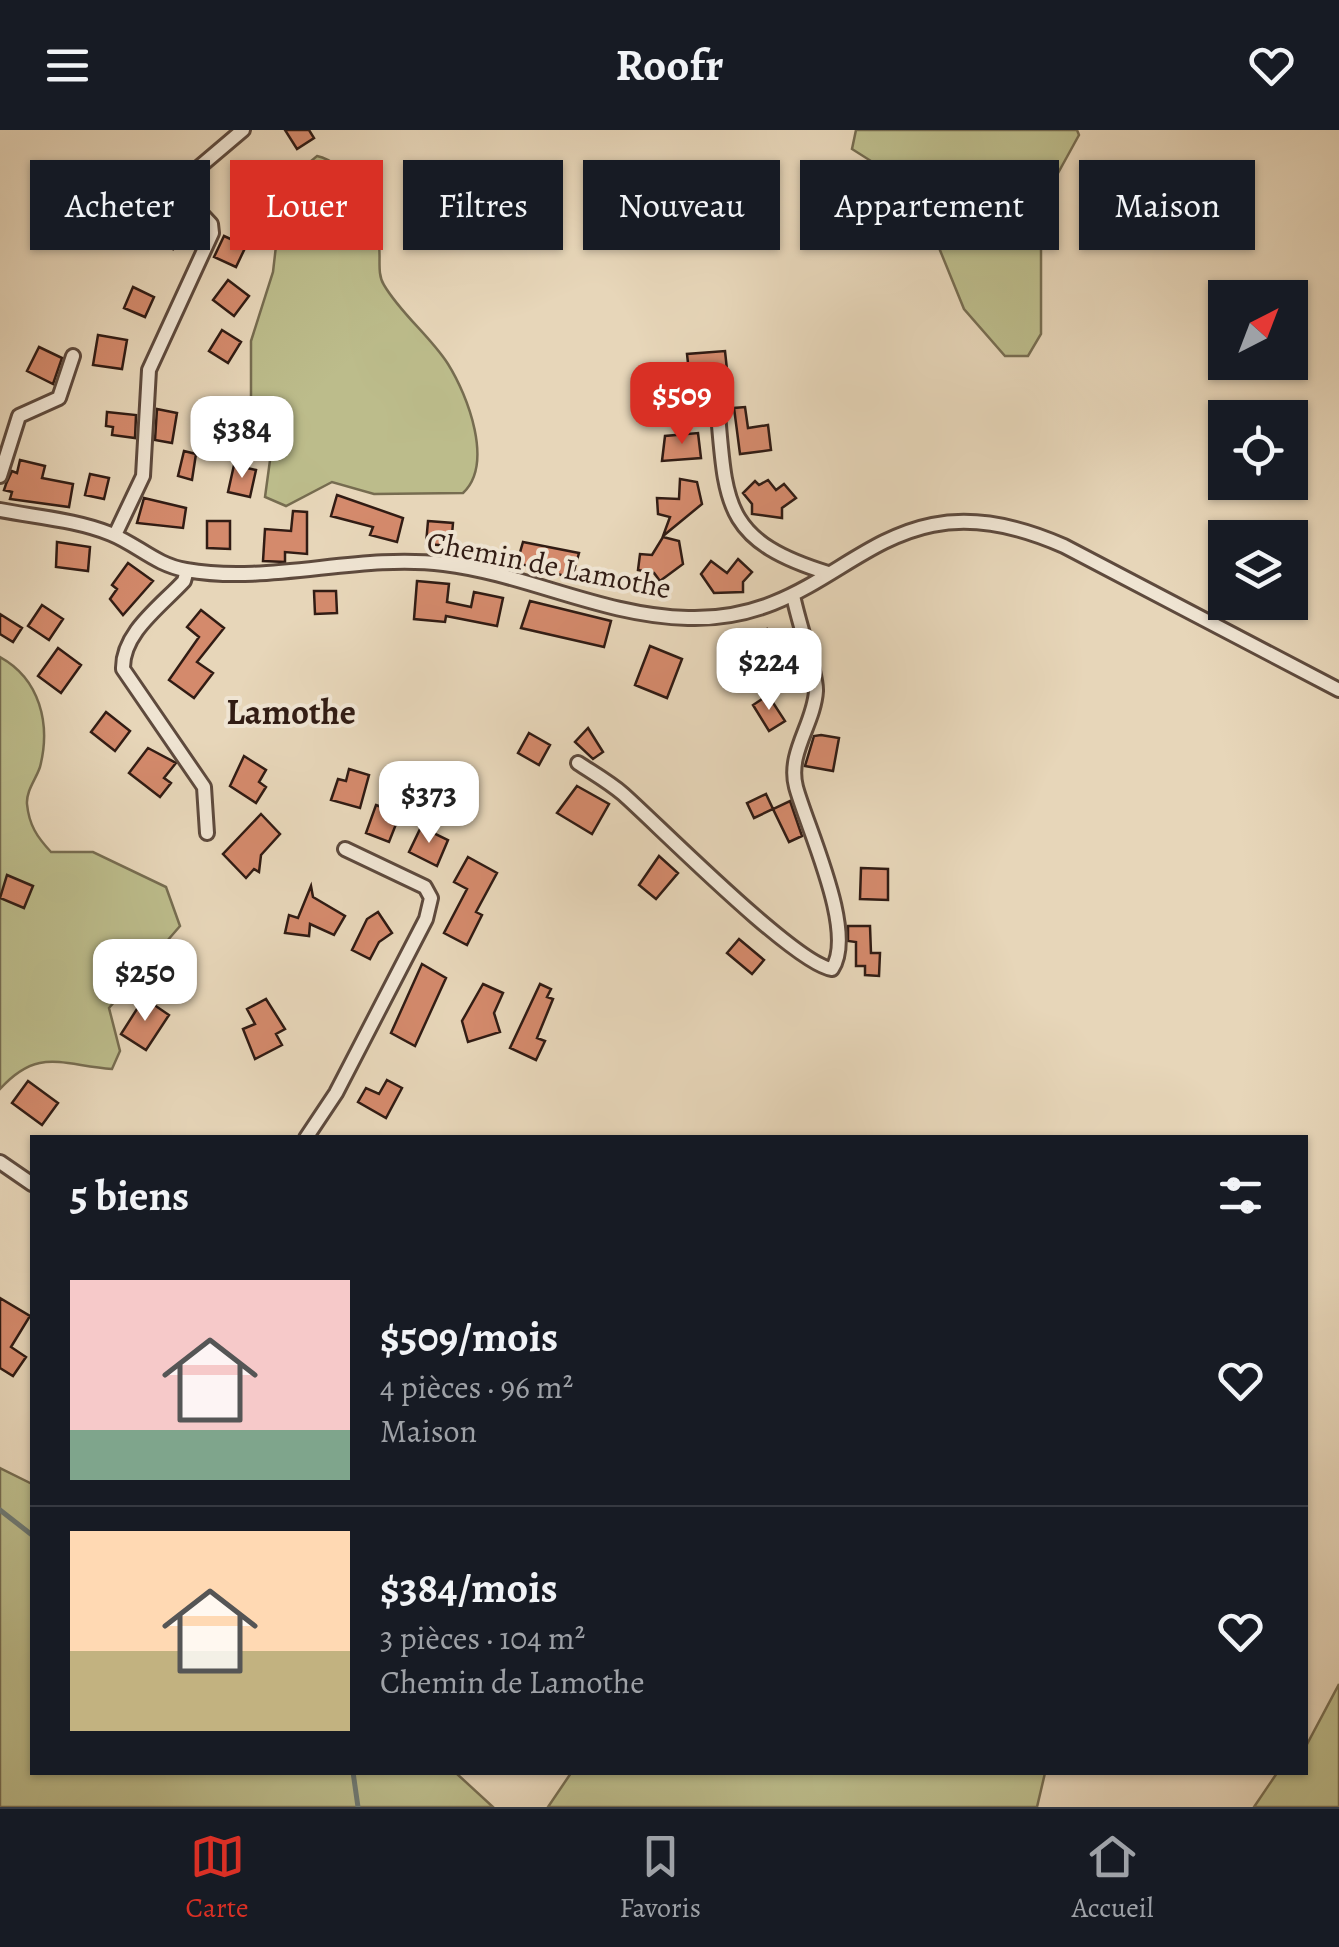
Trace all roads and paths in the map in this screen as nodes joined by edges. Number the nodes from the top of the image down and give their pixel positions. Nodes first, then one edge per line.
1 (243, 130) edge
2 (73, 356) dead end
3 (717, 402) dead end
4 (0, 476) edge
5 (0, 510) edge
6 (115, 535) junction
7 (187, 570) junction
8 (828, 573) junction
9 (794, 595) junction
10 (1339, 690) edge
11 (578, 763) dead end
12 (207, 833) dead end
13 (346, 849) dead end
14 (308, 1135) edge
15 (0, 1162) edge
16 (30, 1183) edge

1 - 6 street
2 - 4 street
3 - 8 street
5 - 6 street, Chemin de Lamothe
6 - 7 street, Chemin de Lamothe
7 - 9 street, Chemin de Lamothe
7 - 12 street
8 - 9 street, Chemin de Lamothe
8 - 10 street, Chemin de Lamothe
9 - 11 street
13 - 14 street
15 - 16 street

